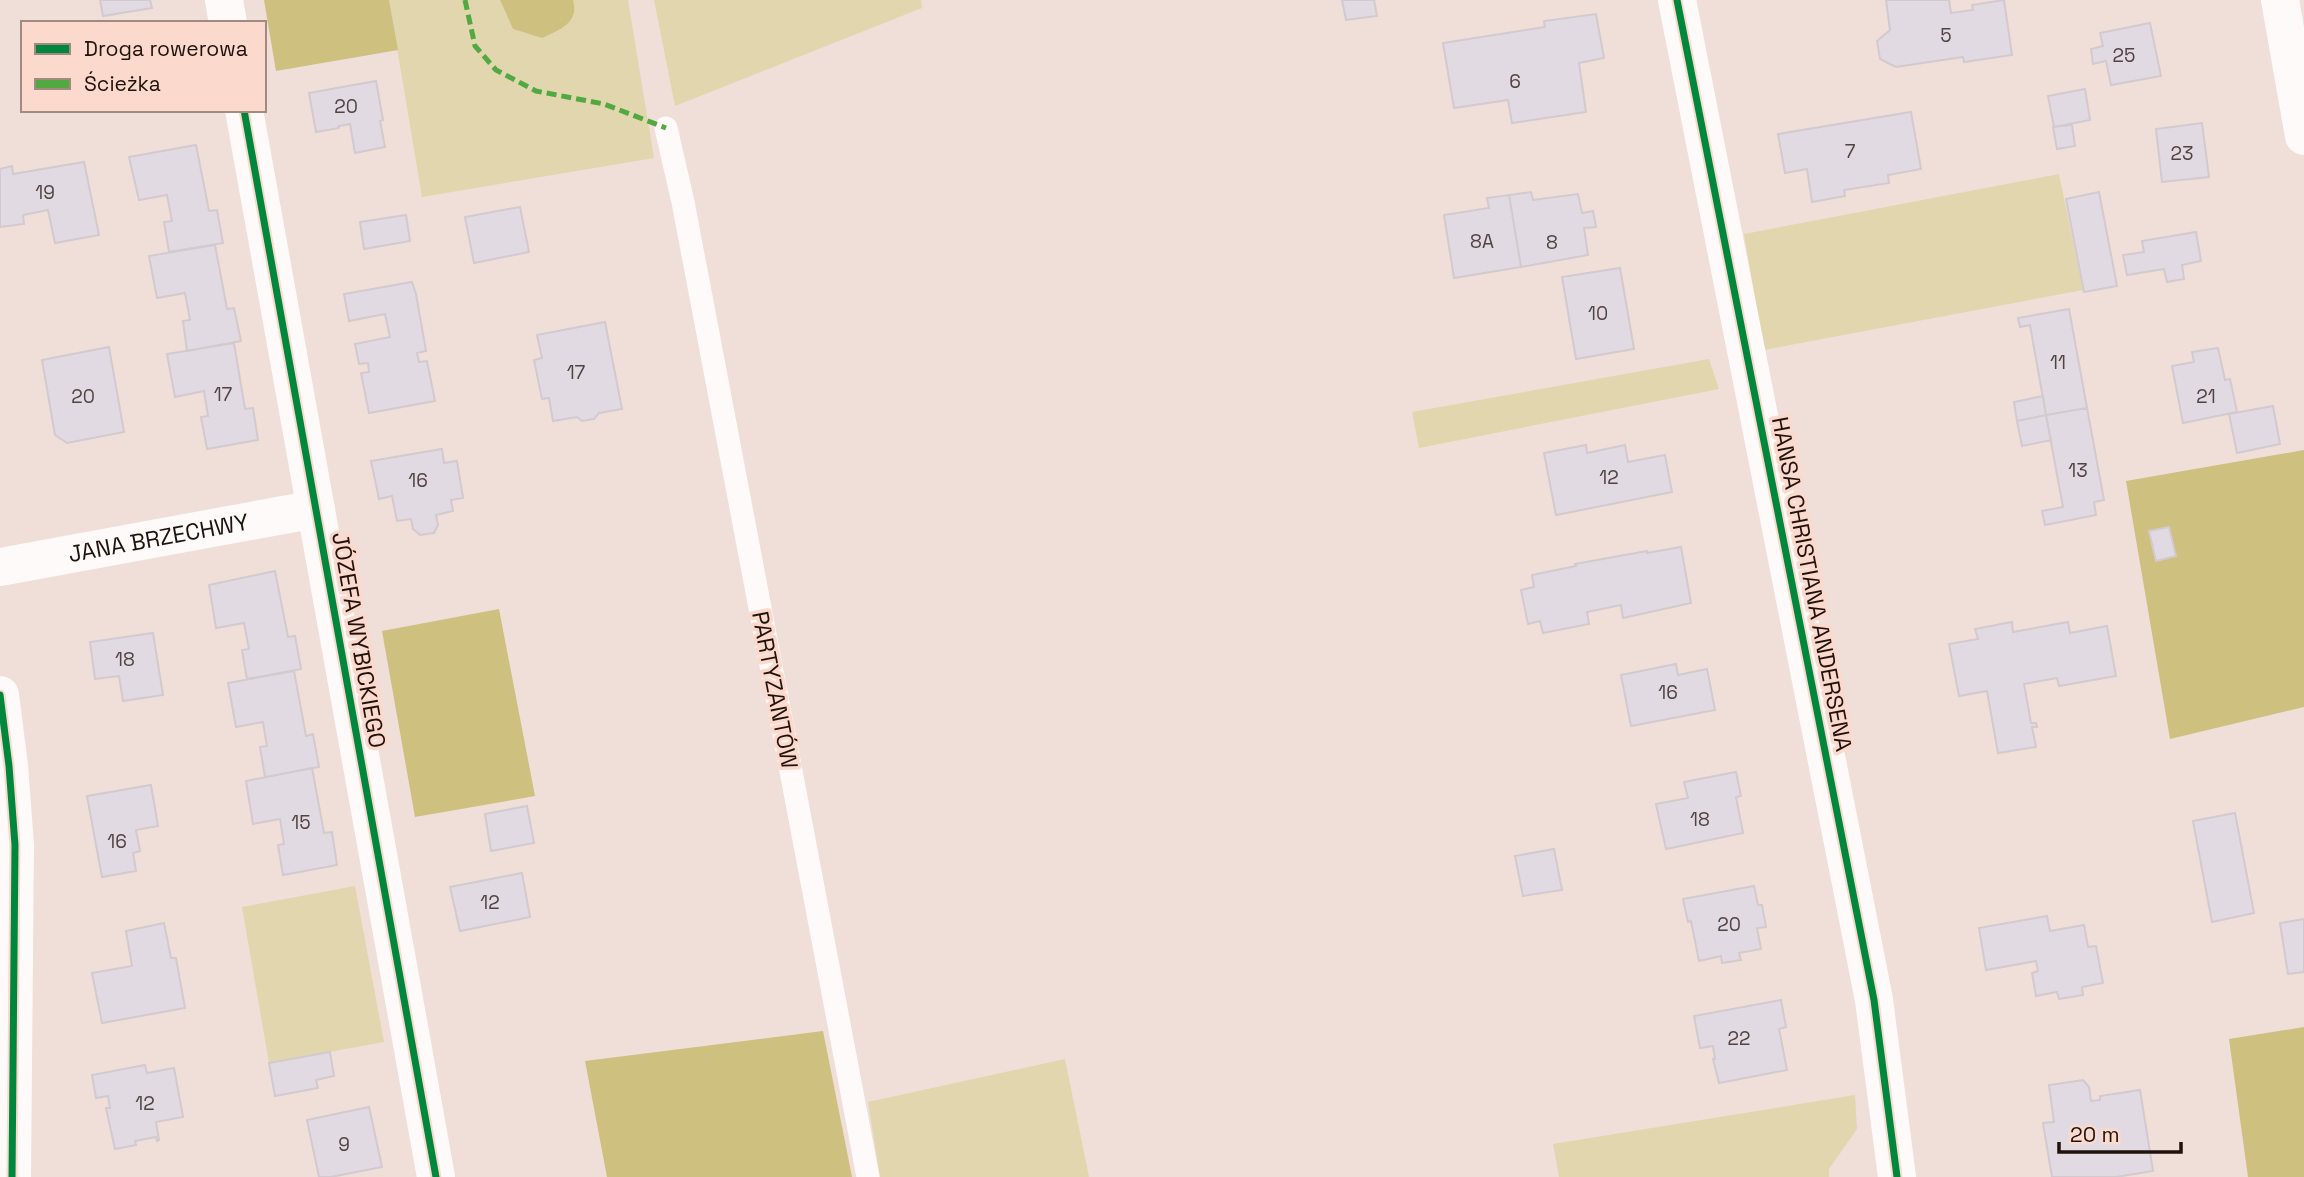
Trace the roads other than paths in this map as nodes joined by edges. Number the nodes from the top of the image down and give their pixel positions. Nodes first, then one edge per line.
1 (224, 0) edge
2 (1676, 0) edge
3 (2280, 0) edge
4 (228, 21) edge
5 (244, 112) edge
6 (666, 128) dead end
7 (2304, 136) edge
8 (316, 509) junction
9 (0, 566) edge
10 (0, 695) edge
11 (12, 1177) edge
12 (436, 1177) edge
13 (868, 1177) edge
14 (1897, 1177) edge

1 - 4 street
2 - 14 street, HANSA CHRISTIANA ANDERSENA
3 - 7 street
5 - 8 street, JÓZEFA WYBICKIEGO
6 - 13 lane, PARTYZANTÓW
8 - 9 street, JANA BRZECHWY
8 - 12 street, JÓZEFA WYBICKIEGO
10 - 11 street

